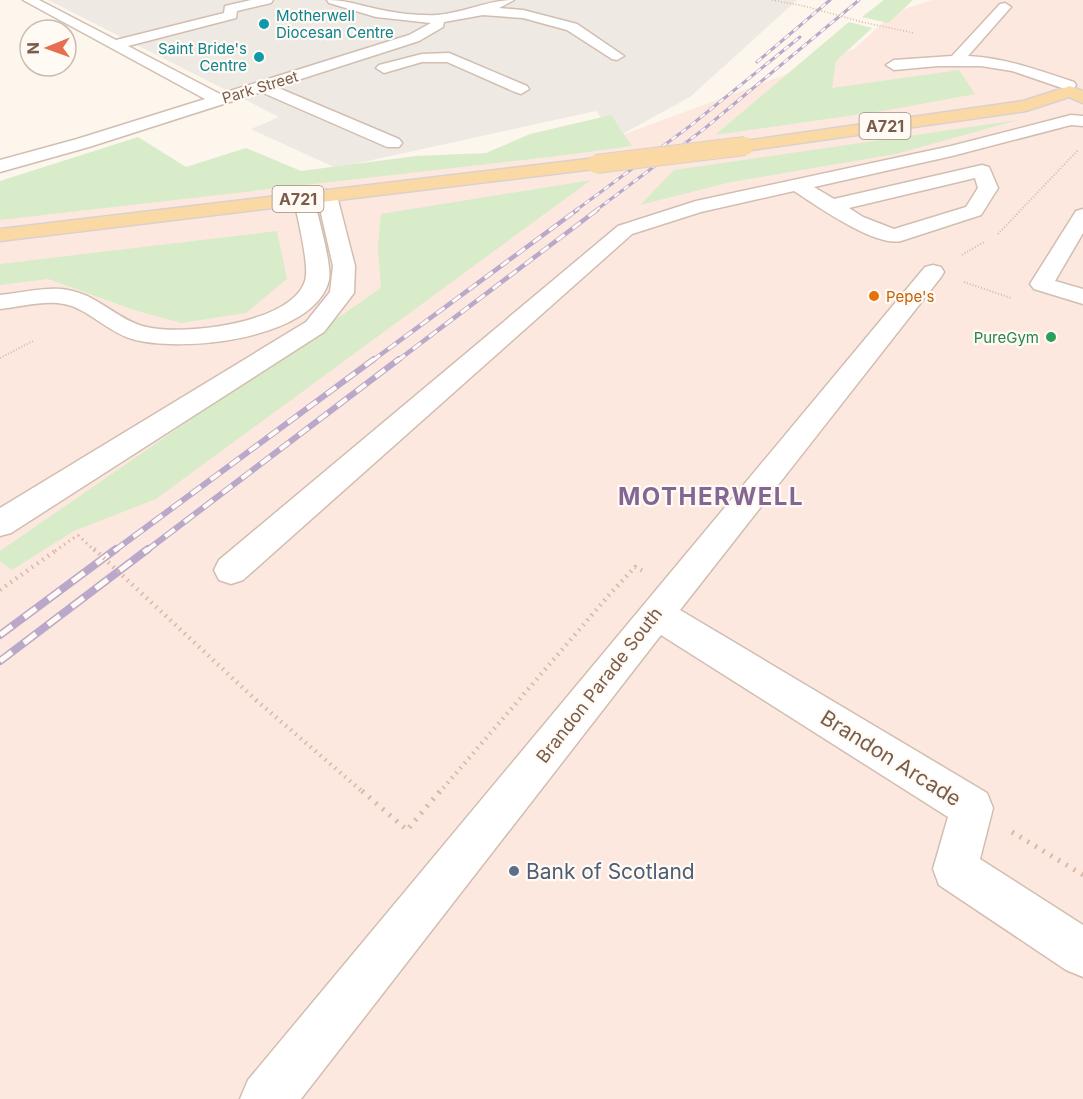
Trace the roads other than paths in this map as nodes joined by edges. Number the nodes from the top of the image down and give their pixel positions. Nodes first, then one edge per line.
1 (29, 0) edge
2 (267, 0) edge
3 (333, 0) edge
4 (508, 0) edge
5 (1005, 7) dead end
6 (484, 10) junction
7 (436, 19) junction
8 (180, 28) junction
9 (205, 39) dead end
10 (115, 45) junction
11 (161, 52) dead end
12 (617, 56) dead end
13 (139, 58) junction
14 (957, 60) junction
15 (894, 65) dead end
16 (300, 74) junction
17 (364, 74) dead end
18 (344, 77) dead end
19 (261, 86) junction
20 (1076, 88) edge
21 (521, 89) dead end
22 (219, 100) junction
23 (1083, 105) edge
24 (1026, 106) junction
25 (1083, 121) edge
26 (46, 136) dead end
27 (82, 143) junction
28 (393, 143) dead end
29 (0, 166) edge
30 (797, 184) junction
31 (315, 197) junction
32 (830, 206) junction
33 (1083, 215) edge
34 (0, 235) edge
35 (933, 272) dead end
36 (1083, 297) edge
37 (0, 302) edge
38 (0, 524) edge
39 (231, 570) dead end
40 (656, 613) junction
41 (1083, 953) edge
42 (267, 1099) edge

1 - 10 street
2 - 8 street
3 - 7 street
4 - 6 street
5 - 14 street
6 - 7 street
6 - 12 street
7 - 16 street, Park Street
8 - 9 street
8 - 10 street
10 - 13 street
11 - 13 street
13 - 22 street
14 - 15 street
14 - 20 street
16 - 18 street
16 - 19 street, Park Street
17 - 21 street
19 - 22 street, Park Street
19 - 28 street
20 - 24 main road, A721
22 - 27 street, Park Street
23 - 24 main road, A721
24 - 31 main road, A721, bridge
25 - 30 street
26 - 27 street
27 - 29 street, Park Street
30 - 32 street
30 - 39 street
31 - 34 main road, A721
31 - 37 street
31 - 38 street
32 - 32 street
33 - 36 street
35 - 40 street, Brandon Parade South
40 - 41 street, Brandon Arcade
40 - 42 street, Brandon Parade South

